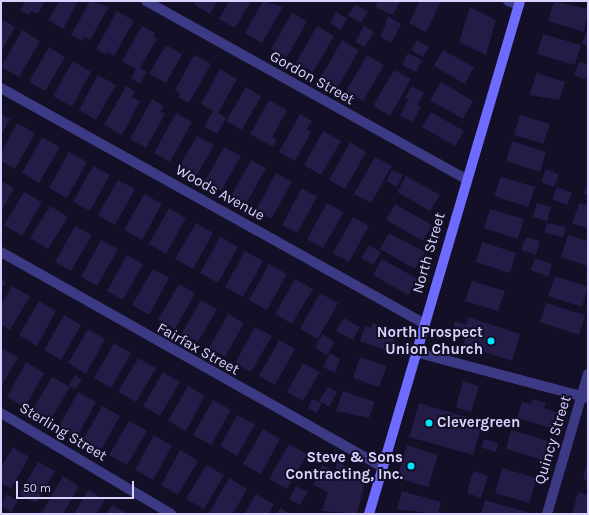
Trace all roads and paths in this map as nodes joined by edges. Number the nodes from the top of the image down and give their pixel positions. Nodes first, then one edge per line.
1 (146, 1) edge
2 (508, 1) edge
3 (519, 3) edge
4 (1, 88) edge
5 (466, 179) junction
6 (1, 252) edge
7 (424, 324) junction
8 (415, 352) junction
9 (588, 374) edge
10 (585, 397) edge
11 (1, 414) edge
12 (382, 468) junction
13 (171, 514) edge
14 (369, 514) edge
15 (547, 514) edge

1 - 5 street, Gordon Street
2 - 3 street
3 - 5 street, North Street
4 - 7 street, Woods Avenue
5 - 7 street, North Street
6 - 12 street, Fairfax Street
7 - 8 street, North Street
8 - 10 street
8 - 12 street, North Street
9 - 10 street, Quincy Street
10 - 15 street, Quincy Street
11 - 13 street, Sterling Street
12 - 14 street, North Street

